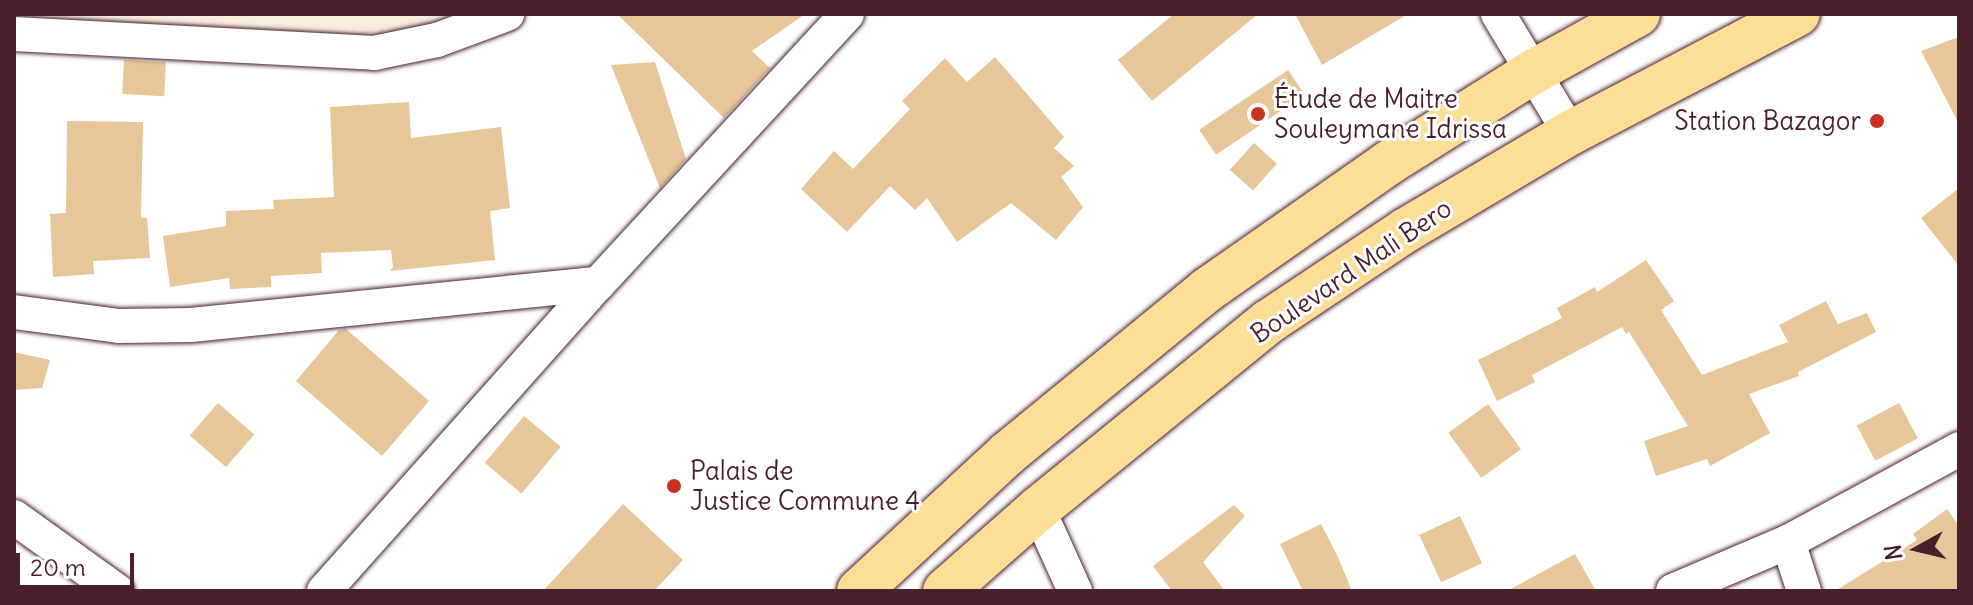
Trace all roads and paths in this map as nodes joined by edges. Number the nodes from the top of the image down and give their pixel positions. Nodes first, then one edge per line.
1 (507, 14) edge
2 (847, 14) edge
3 (1498, 14) edge
4 (1638, 14) edge
5 (1798, 14) edge
6 (14, 34) edge
7 (1533, 72) junction
8 (1570, 133) junction
9 (598, 284) junction
10 (14, 312) edge
11 (1959, 449) edge
12 (1038, 509) junction
13 (14, 517) edge
14 (1788, 542) junction
15 (117, 591) edge
16 (324, 591) edge
17 (859, 591) edge
18 (945, 591) edge
19 (1075, 591) edge
20 (1673, 591) edge
21 (1804, 591) edge

1 - 6 street
2 - 9 street
3 - 7 street
4 - 7 main road
5 - 8 main road, Boulevard Mali Bero
7 - 8 street
7 - 17 main road
8 - 12 main road, Boulevard Mali Bero
9 - 10 street
9 - 16 street
11 - 14 street
12 - 18 main road, Boulevard Mali Bero
12 - 19 street
13 - 15 street
14 - 20 street
14 - 21 street

